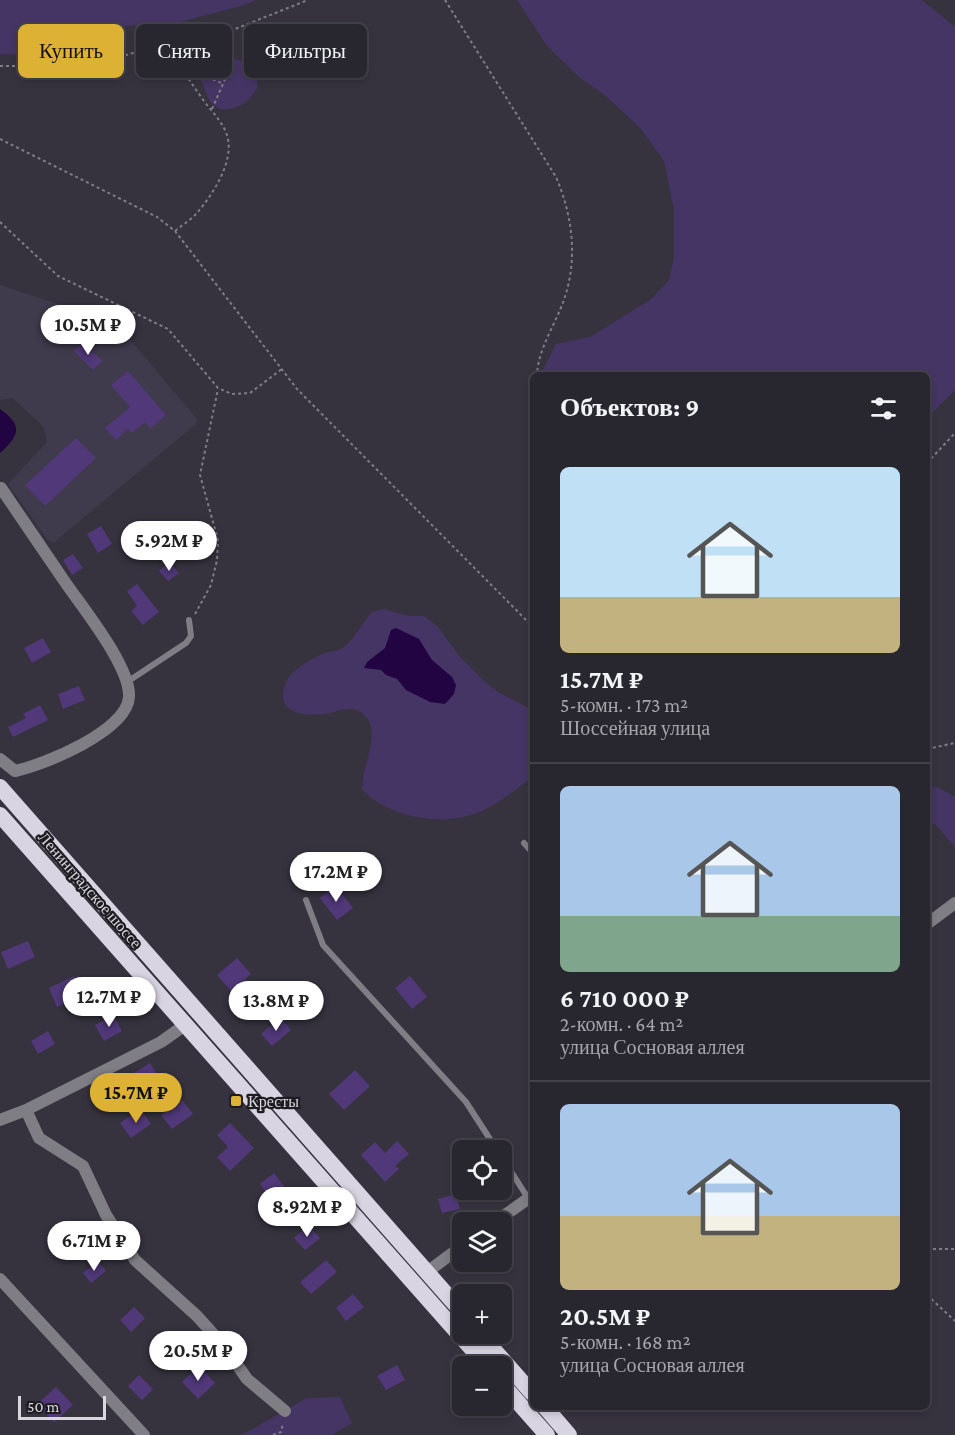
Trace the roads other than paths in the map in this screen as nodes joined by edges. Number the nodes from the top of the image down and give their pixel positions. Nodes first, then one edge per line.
1 (1, 488) edge
2 (189, 620) road end
3 (127, 682) junction
4 (0, 759) edge
5 (0, 787) edge
6 (0, 814) edge
7 (524, 843) dead end
8 (530, 850) edge
9 (306, 900) dead end
10 (955, 903) edge
11 (930, 922) edge
12 (185, 1025) junction
13 (26, 1110) junction
14 (0, 1120) edge
15 (491, 1140) edge
16 (512, 1172) edge
17 (530, 1197) edge
18 (509, 1212) edge
19 (452, 1253) edge
20 (427, 1272) junction
21 (0, 1279) edge
22 (452, 1301) edge
23 (489, 1344) edge
24 (478, 1356) edge
25 (530, 1391) edge
26 (512, 1395) edge
27 (548, 1410) edge
28 (285, 1411) road end
29 (144, 1435) edge
30 (547, 1435) edge
31 (569, 1435) edge

1 - 3 street
2 - 3 lane
3 - 4 street
5 - 20 highway, Ленинградское шоссе
6 - 12 highway, Ленинградское шоссе
7 - 8 lane
9 - 15 lane
10 - 11 street
12 - 13 street
12 - 24 highway, Ленинградское шоссе
13 - 14 street
13 - 28 street
16 - 17 lane
17 - 18 street
19 - 20 street
20 - 22 highway, Ленинградское шоссе
21 - 29 street
23 - 25 highway
26 - 30 highway
27 - 31 highway

